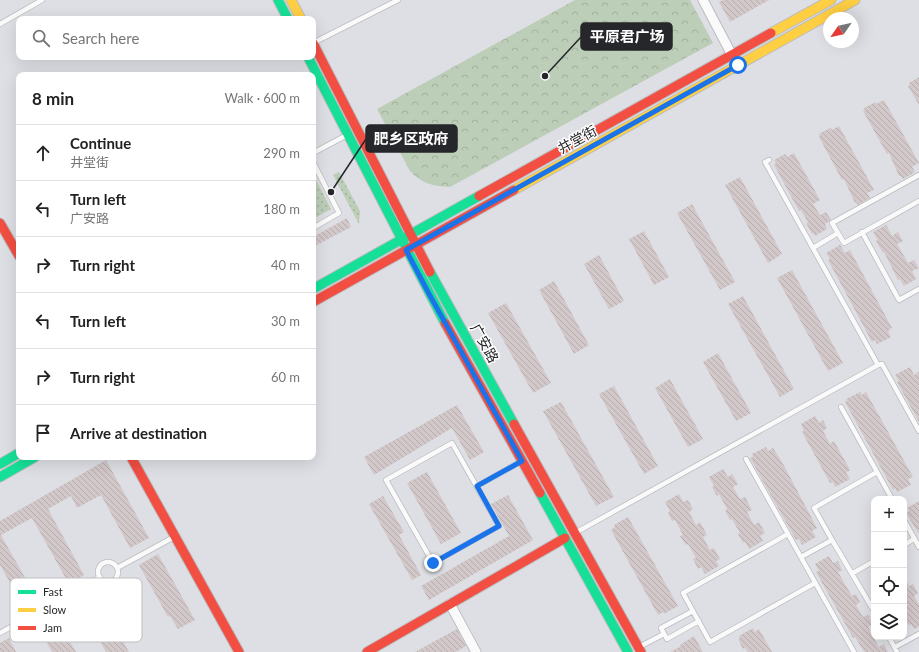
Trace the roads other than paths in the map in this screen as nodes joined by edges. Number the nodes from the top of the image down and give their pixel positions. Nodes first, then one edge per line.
1 (42, 0) edge
2 (278, 0) edge
3 (291, 0) edge
4 (398, 0) edge
5 (703, 0) edge
6 (831, 0) edge
7 (855, 0) edge
8 (286, 16) edge
9 (299, 16) edge
10 (0, 24) edge
11 (316, 41) edge
12 (316, 49) edge
13 (733, 55) junction
14 (310, 60) edge
15 (738, 65) junction
16 (316, 72) edge
17 (316, 73) edge
18 (348, 135) junction
19 (316, 151) edge
20 (769, 160) dead end
21 (316, 168) edge
22 (919, 175) edge
23 (919, 201) edge
24 (0, 223) edge
25 (316, 226) edge
26 (862, 232) junction
27 (838, 233) junction
28 (411, 234) junction
29 (402, 240) junction
30 (416, 244) junction
31 (813, 248) junction
32 (406, 250) junction
33 (16, 251) edge
34 (316, 287) edge
35 (919, 289) edge
36 (316, 300) edge
37 (878, 366) junction
38 (841, 408) dead end
39 (919, 431) edge
40 (16, 456) edge
41 (746, 459) dead end
42 (31, 460) edge
43 (133, 460) edge
44 (522, 461) junction
45 (0, 464) edge
46 (877, 472) junction
47 (0, 477) edge
48 (477, 486) junction
49 (890, 496) edge
50 (907, 526) edge
51 (575, 533) junction
52 (788, 534) junction
53 (175, 536) junction
54 (565, 538) junction
55 (914, 539) junction
56 (832, 540) junction
57 (907, 543) edge
58 (919, 547) edge
59 (801, 557) junction
60 (871, 563) edge
61 (117, 568) junction
62 (853, 573) junction
63 (100, 577) edge
64 (116, 578) edge
65 (815, 583) junction
66 (450, 604) junction
67 (871, 606) edge
68 (693, 610) junction
69 (699, 621) junction
70 (10, 627) edge
71 (0, 633) edge
72 (664, 634) junction
73 (919, 634) edge
74 (891, 640) edge
75 (640, 650) edge
76 (896, 650) edge
77 (238, 652) edge
78 (367, 652) edge
79 (476, 652) edge
80 (628, 652) edge
81 (854, 652) edge

1 - 10 lane
2 - 8 main road
3 - 9 main road
4 - 11 lane
5 - 13 street
6 - 13 main road, 井堂街
7 - 15 main road, 井堂街
12 - 28 main road, 广安路
13 - 15 street
13 - 28 main road, 井堂街
14 - 16 main road, 广安路
15 - 30 main road, 井堂街
17 - 18 main road, 广安路
18 - 19 lane
18 - 29 main road, 广安路
20 - 31 lane
21 - 25 lane
22 - 27 lane
23 - 26 lane
24 - 33 main road
26 - 27 lane
26 - 35 lane
27 - 31 lane
28 - 29 main road, 井堂街
28 - 30 main road, 广安路
29 - 32 main road, 广安路
29 - 34 main road, 井堂街
30 - 32 main road, 井堂街
30 - 51 main road, 广安路
31 - 37 lane
32 - 36 main road, 井堂街
32 - 44 main road, 广安路
37 - 39 lane
37 - 51 lane
38 - 46 lane
40 - 45 main road
41 - 52 lane
42 - 47 main road
43 - 53 main road
44 - 48 lane
44 - 54 main road, 广安路
46 - 49 lane
46 - 56 lane
48 - 48 lane
50 - 55 lane
51 - 75 main road, 广安路
52 - 59 lane
52 - 68 lane
53 - 61 lane
53 - 77 main road
54 - 66 main road
54 - 80 main road, 广安路
55 - 57 lane
55 - 58 lane
56 - 59 lane
56 - 62 lane
59 - 65 lane
60 - 62 lane
61 - 63 lane
61 - 64 lane
62 - 67 lane
65 - 69 lane
65 - 81 lane
66 - 78 main road
66 - 79 street
68 - 69 lane
68 - 72 lane
69 - 72 lane
70 - 71 lane
72 - 75 lane
73 - 76 lane
74 - 76 lane

